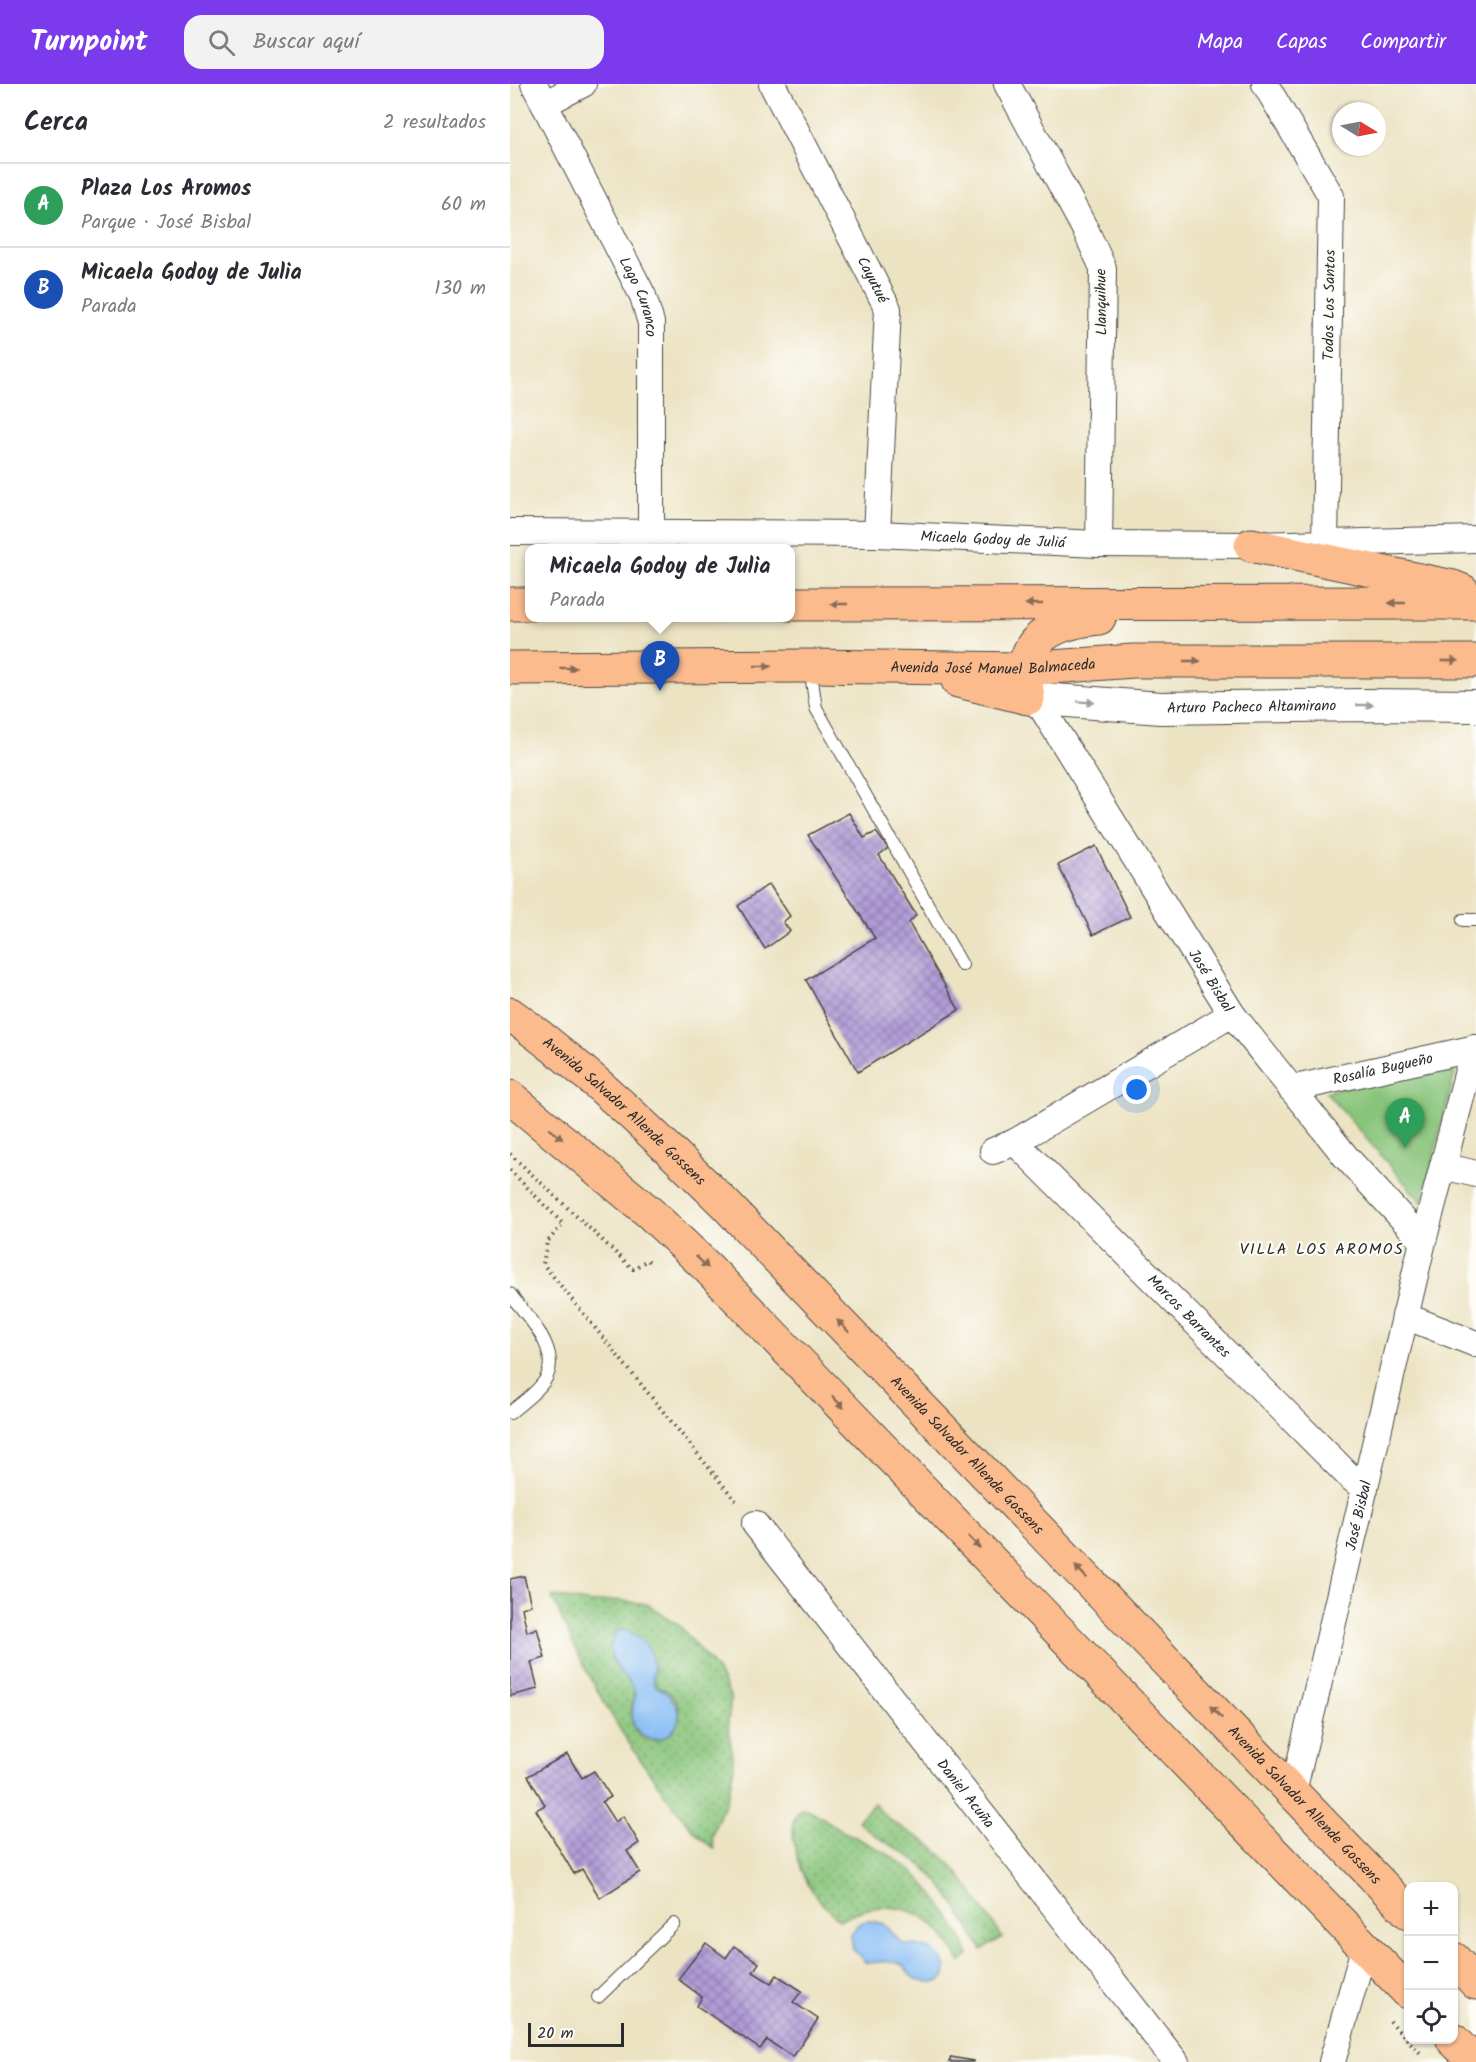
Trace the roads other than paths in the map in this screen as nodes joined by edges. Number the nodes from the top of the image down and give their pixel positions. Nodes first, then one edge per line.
1 (583, 84) edge
2 (772, 84) edge
3 (1007, 84) edge
4 (1265, 84) edge
5 (539, 94) edge
6 (510, 532) edge
7 (651, 533) junction
8 (877, 534) junction
9 (1476, 539) edge
10 (1325, 543) junction
11 (1099, 544) junction
12 (1251, 545) junction
13 (1476, 596) edge
14 (1476, 603) edge
15 (795, 604) edge
16 (1173, 604) junction
17 (1476, 661) edge
18 (810, 666) junction
19 (510, 668) edge
20 (1026, 683) junction
21 (1476, 706) edge
22 (1463, 920) dead end
23 (1476, 920) edge
24 (962, 965) dead end
25 (510, 1014) edge
26 (1232, 1014) junction
27 (1475, 1048) edge
28 (1292, 1089) junction
29 (510, 1097) edge
30 (1443, 1166) junction
31 (1476, 1174) edge
32 (1422, 1241) junction
33 (510, 1294) edge
34 (1405, 1316) junction
35 (1476, 1344) edge
36 (510, 1413) edge
37 (1365, 1489) junction
38 (755, 1524) road end
39 (1293, 1792) junction
40 (1404, 1908) edge
41 (674, 1924) dead end
42 (1365, 1945) junction
43 (1458, 1963) edge
44 (1476, 1983) edge
45 (1406, 1990) edge
46 (598, 1997) dead end
47 (1458, 2044) edge
48 (1176, 2062) edge
49 (1332, 2062) edge
50 (1475, 2062) edge

1 - 5 street
2 - 8 street, Cayutué
3 - 11 street, Llanquihue
4 - 10 street, Todos Los Santos
5 - 7 street, Lago Curanco
6 - 7 street, Micaela Godoy de Juliá
7 - 8 street, Micaela Godoy de Juliá
8 - 11 street, Micaela Godoy de Juliá
9 - 10 street, Micaela Godoy de Juliá
10 - 12 street, Micaela Godoy de Juliá
11 - 12 street, Micaela Godoy de Juliá
12 - 13 main road
14 -> 16 main road
16 -> 15 main road
16 - 20 main road
20 -> 17 main road, Avenida José Manuel Balmaceda
19 -> 18 main road, Avenida José Manuel Balmaceda
18 - 20 main road, Avenida José Manuel Balmaceda
18 - 24 lane
20 -> 21 street, Arturo Pacheco Altamirano
20 - 26 street, José Bisbal
22 - 23 lane
39 -> 25 main road, Avenida Salvador Allende Gossens
26 - 28 street, José Bisbal
26 - 37 street, Marcos Barrantes
27 - 28 street, Rosalía Bugueño
27 - 30 street, José Bisbal
28 - 32 street, José Bisbal
29 -> 42 main road
30 - 31 street
30 - 32 street, José Bisbal
32 - 34 street, José Bisbal
33 - 36 lane
34 - 35 street
34 - 37 street, José Bisbal
37 - 39 street, José Bisbal
38 - 48 street, Daniel Acuña
39 - 40 main road, Avenida Salvador Allende Gossens
41 - 46 lane
42 - 45 main road
42 - 49 street
43 - 44 main road
47 - 50 main road

